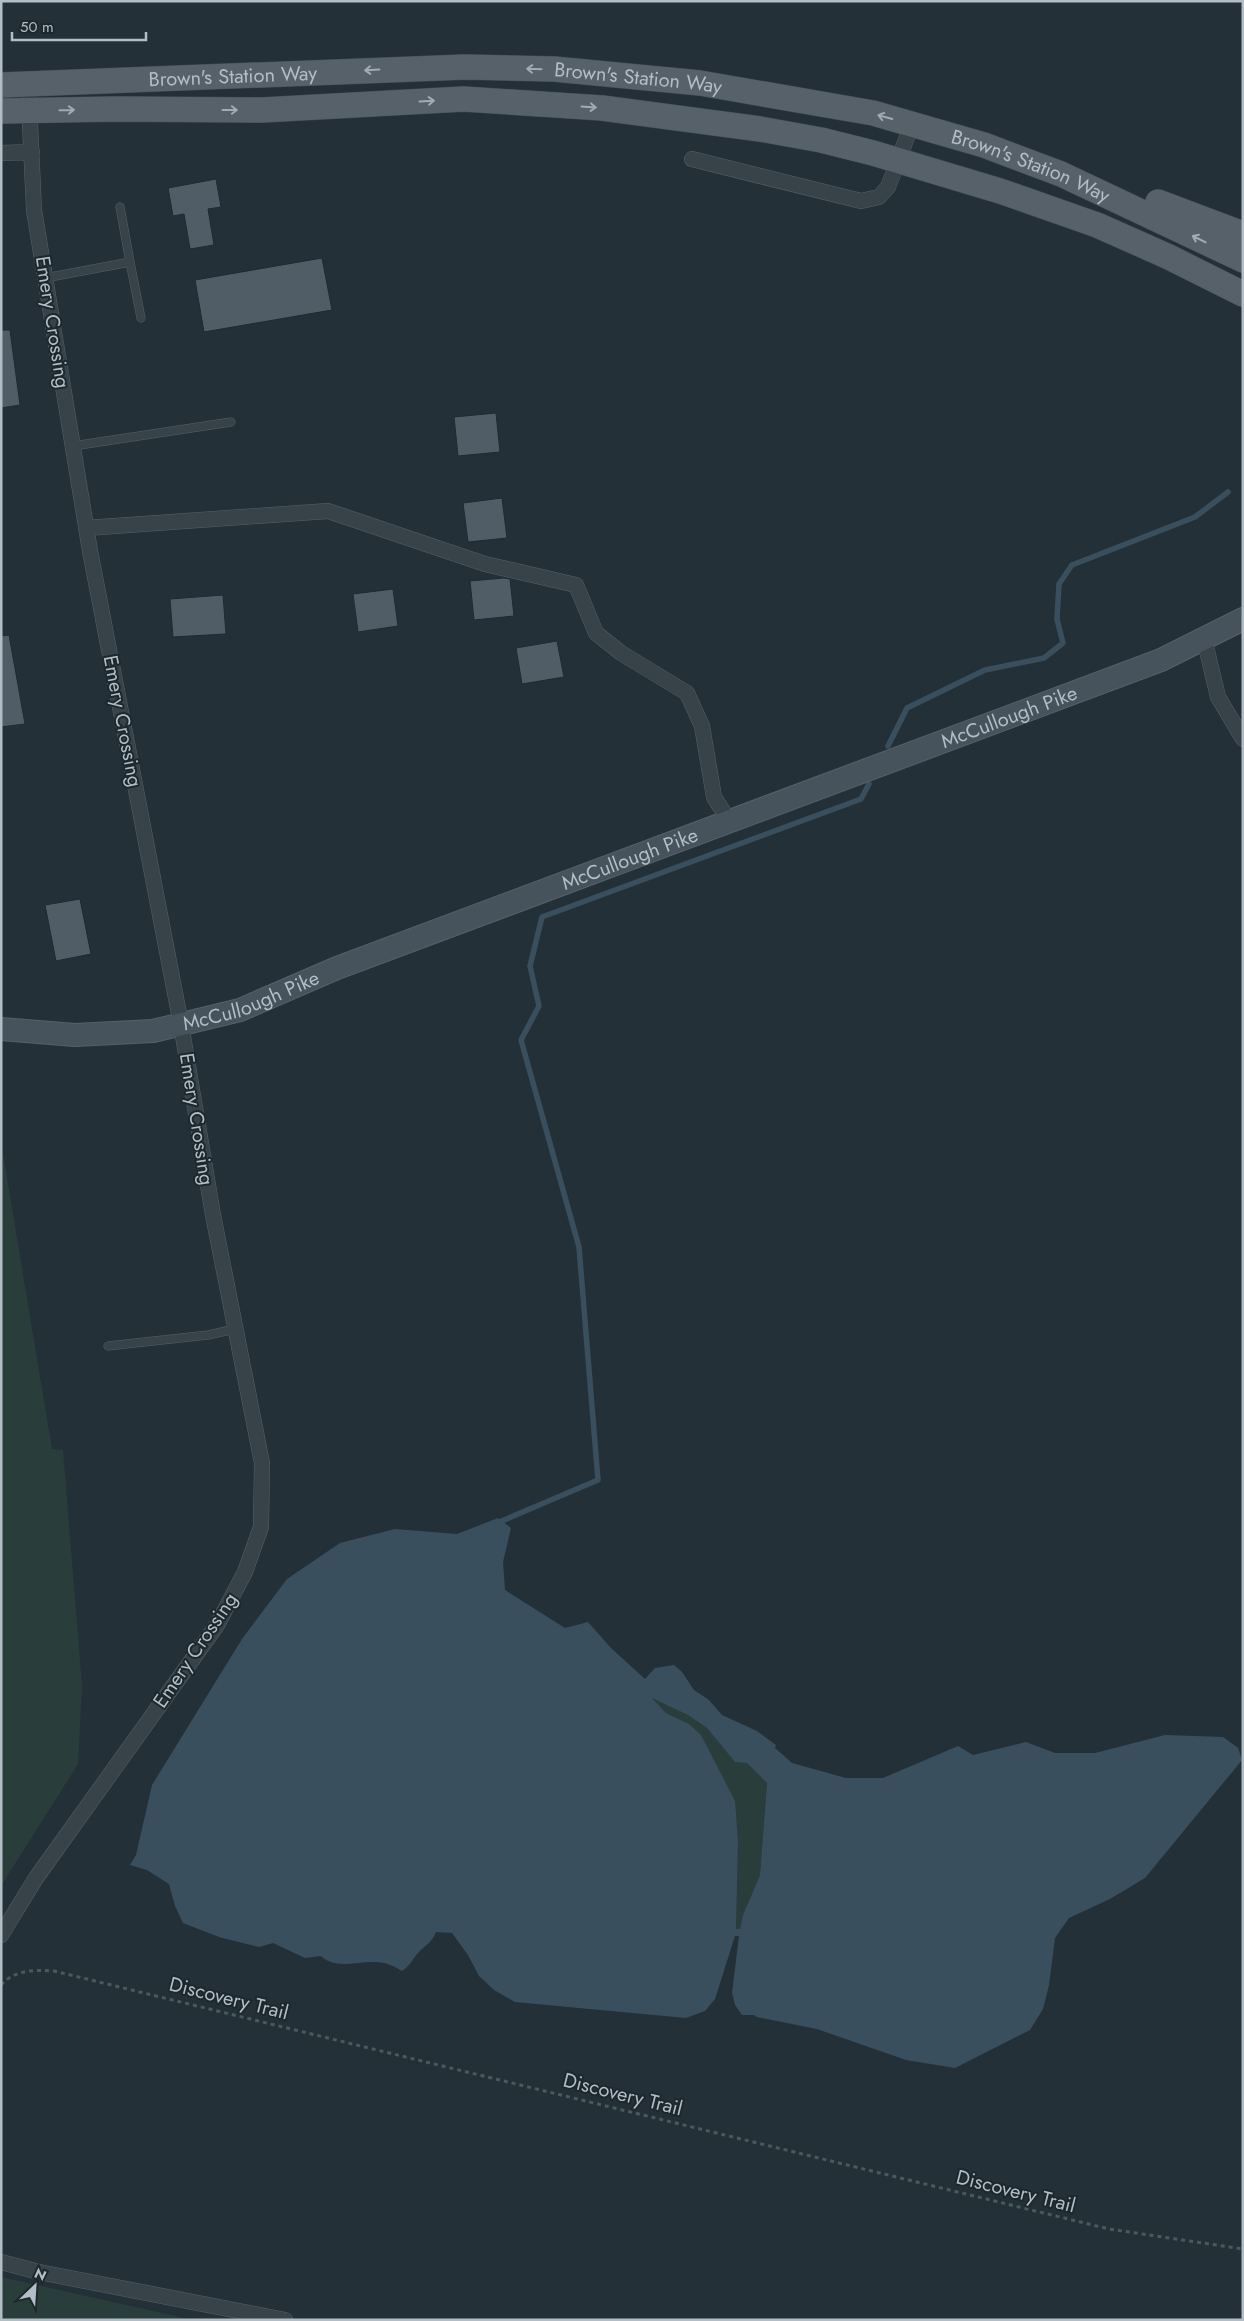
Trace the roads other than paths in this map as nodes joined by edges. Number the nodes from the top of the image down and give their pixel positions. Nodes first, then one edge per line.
1 (29, 84) junction
2 (1, 85) edge
3 (29, 110) junction
4 (1, 111) edge
5 (912, 124) junction
6 (32, 152) junction
7 (1, 153) edge
8 (692, 159) dead end
9 (898, 161) junction
10 (1061, 174) junction
11 (120, 207) dead end
12 (1243, 234) edge
13 (1243, 260) edge
14 (130, 262) junction
15 (45, 278) junction
16 (1243, 294) edge
17 (141, 318) dead end
18 (231, 422) dead end
19 (73, 446) junction
20 (86, 528) junction
21 (1243, 619) edge
22 (1204, 638) junction
23 (1243, 739) edge
24 (729, 821) junction
25 (181, 1024) junction
26 (1, 1029) edge
27 (236, 1330) junction
28 (108, 1346) dead end
29 (1, 1935) edge
30 (1, 2262) edge
31 (285, 2320) edge

1 - 2 main road, Brown's Station Way
1 - 3 street, Emery Crossing
5 -> 1 main road, Brown's Station Way
3 - 4 main road, Brown's Station Way
3 - 6 street, Emery Crossing
3 -> 9 main road, Brown's Station Way
5 - 9 street
5 - 10 main road, Brown's Station Way
6 - 7 street
6 - 15 street, Emery Crossing
8 - 9 street
9 - 16 main road, Brown's Station Way
10 - 12 main road
13 -> 10 main road, Brown's Station Way
11 - 14 lane
14 - 15 lane
14 - 17 lane
15 - 19 street, Emery Crossing
18 - 19 lane
19 - 20 street, Emery Crossing
20 - 24 street
20 - 25 street, Emery Crossing
21 - 22 street, McCullough Pike
22 - 23 street
22 - 24 street, McCullough Pike
24 - 25 street, McCullough Pike
25 - 26 street, McCullough Pike
25 - 27 street, Emery Crossing
27 - 28 lane
27 - 29 street, Emery Crossing
30 - 31 street

